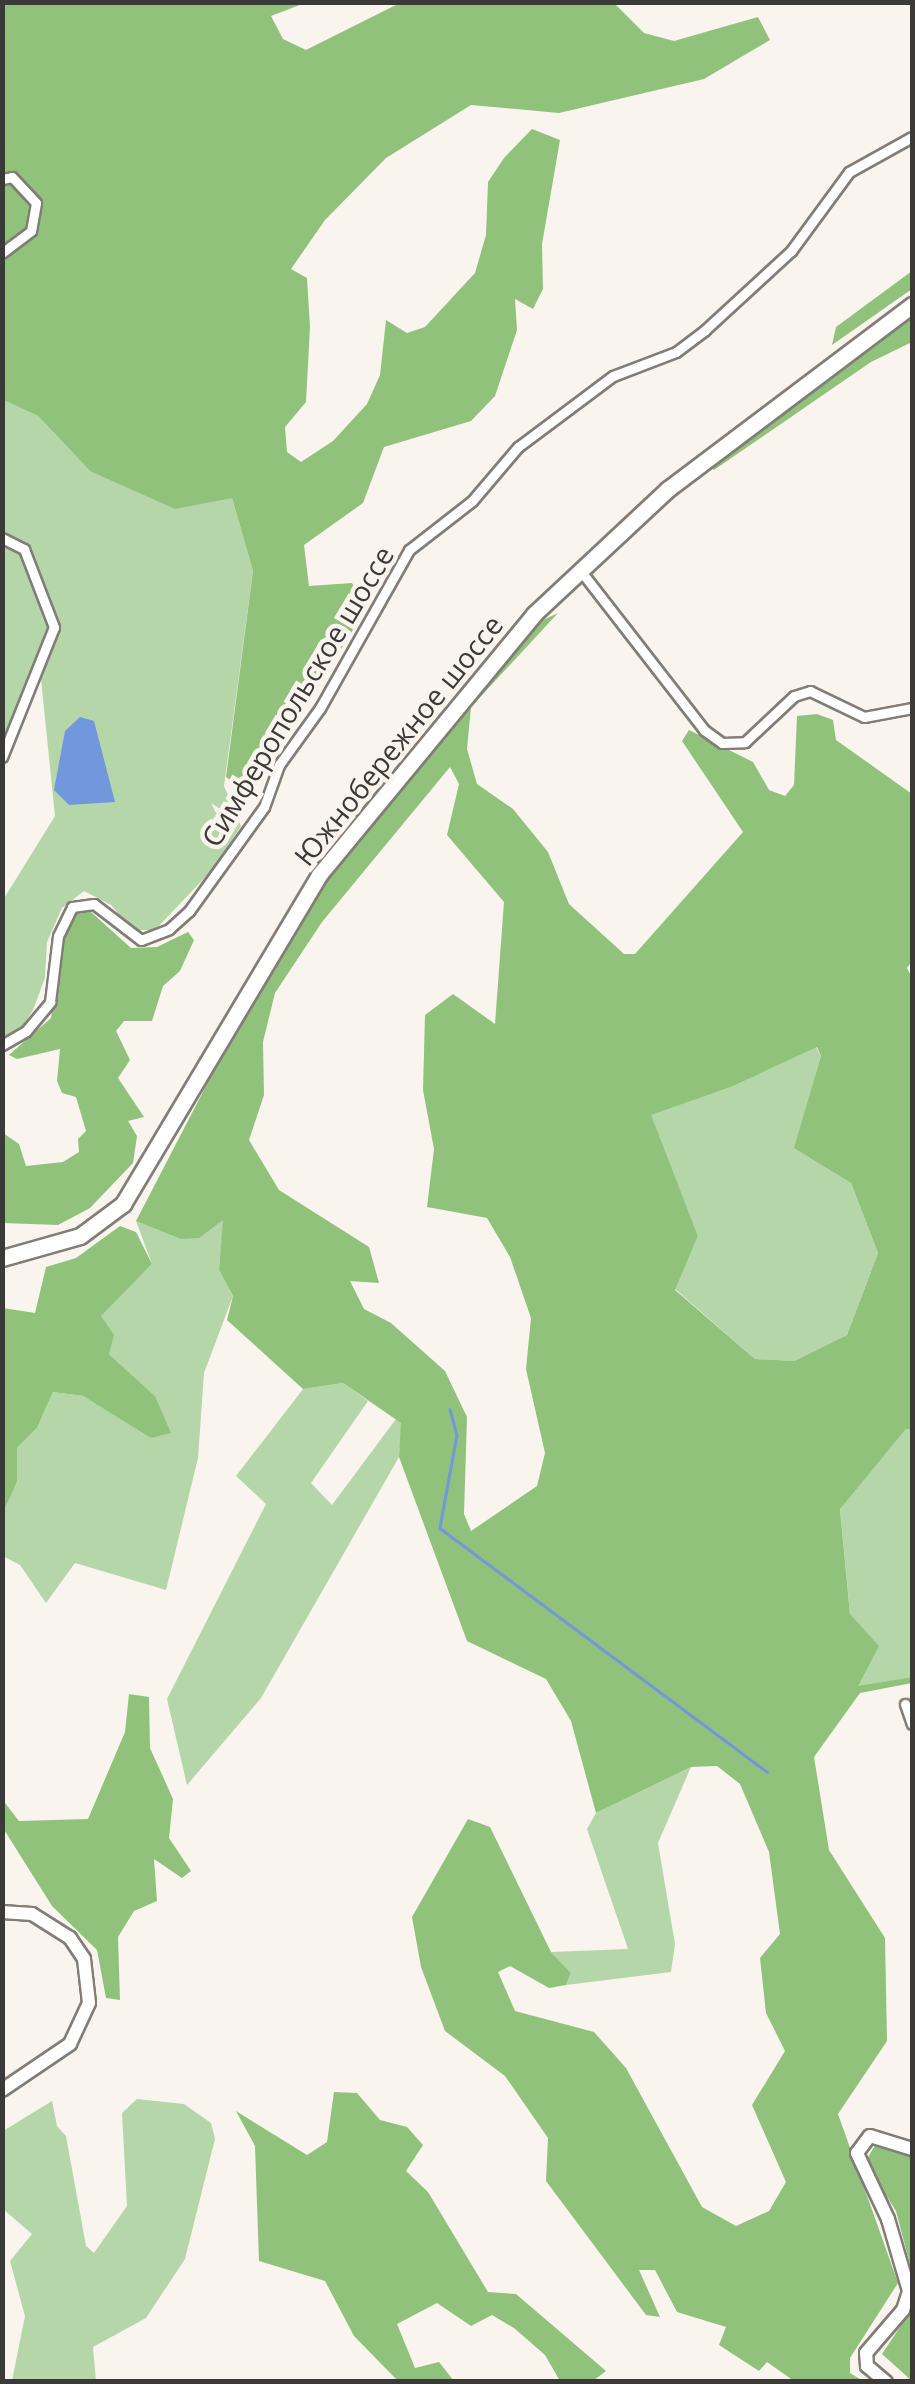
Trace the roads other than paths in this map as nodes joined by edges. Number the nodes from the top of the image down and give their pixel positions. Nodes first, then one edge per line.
1 (912, 137) edge
2 (2, 179) edge
3 (2, 253) edge
4 (912, 296) edge
5 (912, 305) edge
6 (2, 538) edge
7 (600, 539) junction
8 (582, 567) junction
9 (558, 585) junction
10 (912, 708) edge
11 (2, 757) edge
12 (2, 1044) edge
13 (2, 1248) edge
14 (2, 1258) edge
15 (905, 1704) dead end
16 (912, 1724) edge
17 (2, 1912) edge
18 (2, 2090) edge
19 (912, 2149) edge
20 (886, 2382) edge

1 - 12 street, Симферопольское шоссе
2 - 3 street
4 - 7 highway, Южнобережное шоссе
5 - 8 highway, Южнобережное шоссе
6 - 11 street
7 - 8 highway
7 - 9 highway, Южнобережное шоссе
8 - 9 highway, Южнобережное шоссе
8 - 10 street
9 - 13 highway, Южнобережное шоссе
9 - 14 highway, Южнобережное шоссе
15 - 16 street
17 - 18 main road
19 - 20 main road

